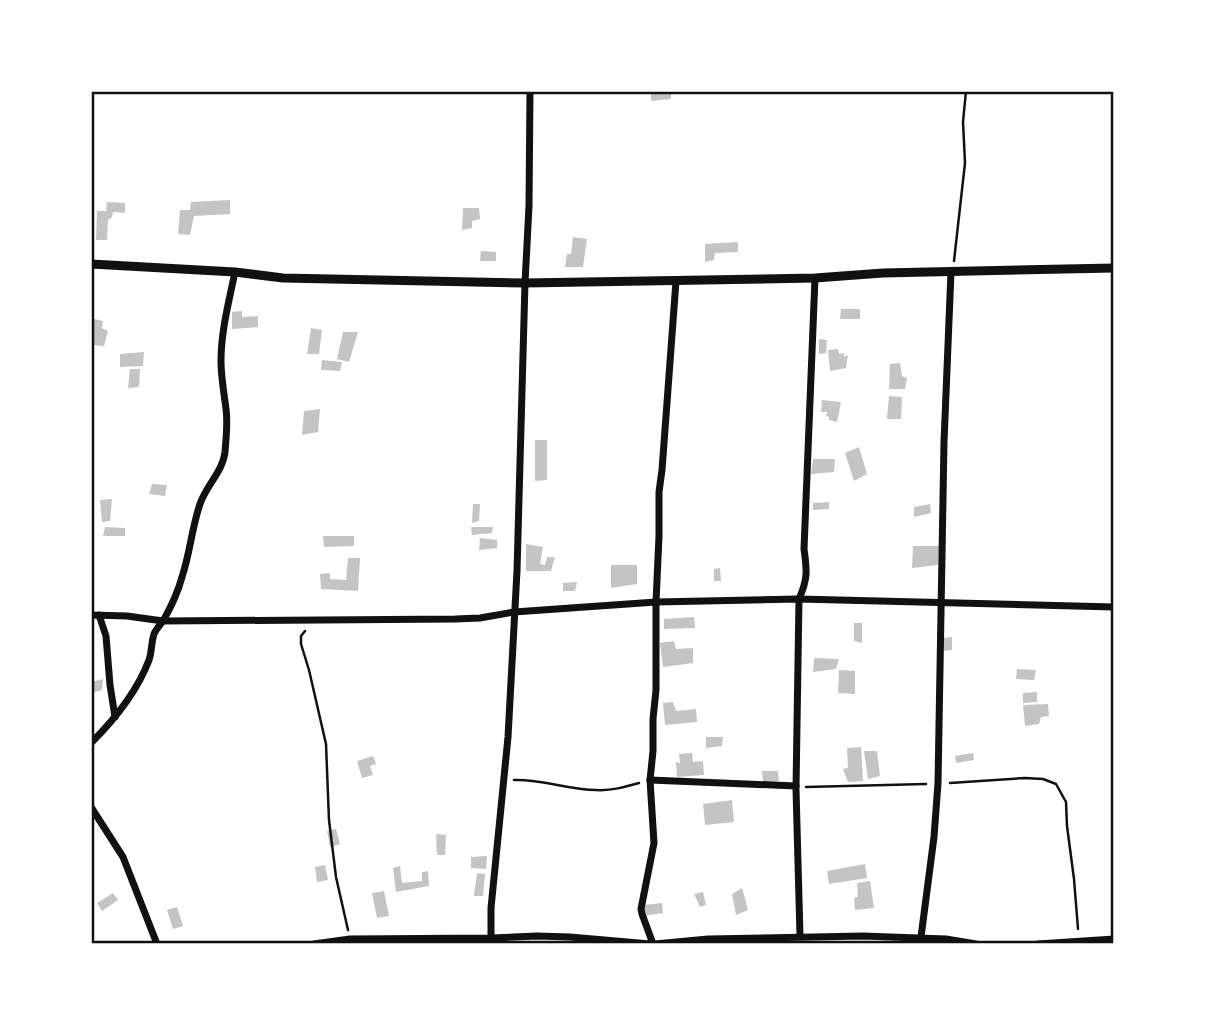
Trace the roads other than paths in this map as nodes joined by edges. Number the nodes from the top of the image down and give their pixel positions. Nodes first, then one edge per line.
1 (530, 91) edge
2 (91, 264) edge
3 (1114, 268) edge
4 (235, 272) junction
5 (952, 272) junction
6 (815, 278) junction
7 (676, 281) junction
8 (525, 283) junction
9 (799, 599) junction
10 (656, 602) junction
11 (941, 604) junction
12 (1114, 607) edge
13 (514, 612) junction
14 (95, 615) edge
15 (163, 621) junction
16 (115, 718) junction
17 (91, 743) edge
18 (650, 780) junction
19 (796, 787) junction
20 (91, 807) edge
21 (800, 936) junction
22 (921, 937) junction
23 (1114, 939) edge
24 (491, 941) edge
25 (157, 944) edge
26 (314, 944) edge
27 (653, 944) edge
28 (976, 944) edge
29 (1038, 944) edge

1 - 8 street
2 - 4 street
3 - 5 street
4 - 8 street
4 - 15 street
5 - 6 street
5 - 11 street
6 - 7 street
6 - 9 street
7 - 8 street
7 - 10 street
8 - 13 street
9 - 10 street
9 - 11 street
9 - 19 street
10 - 13 street
10 - 18 street
11 - 12 street
11 - 22 street
13 - 15 street
13 - 24 street
14 - 15 street
14 - 16 street
15 - 16 street
16 - 17 street
18 - 19 street
18 - 27 street
19 - 21 street
20 - 25 street
21 - 22 street
21 - 27 street
22 - 28 street
23 - 29 street
24 - 26 street
24 - 27 street

